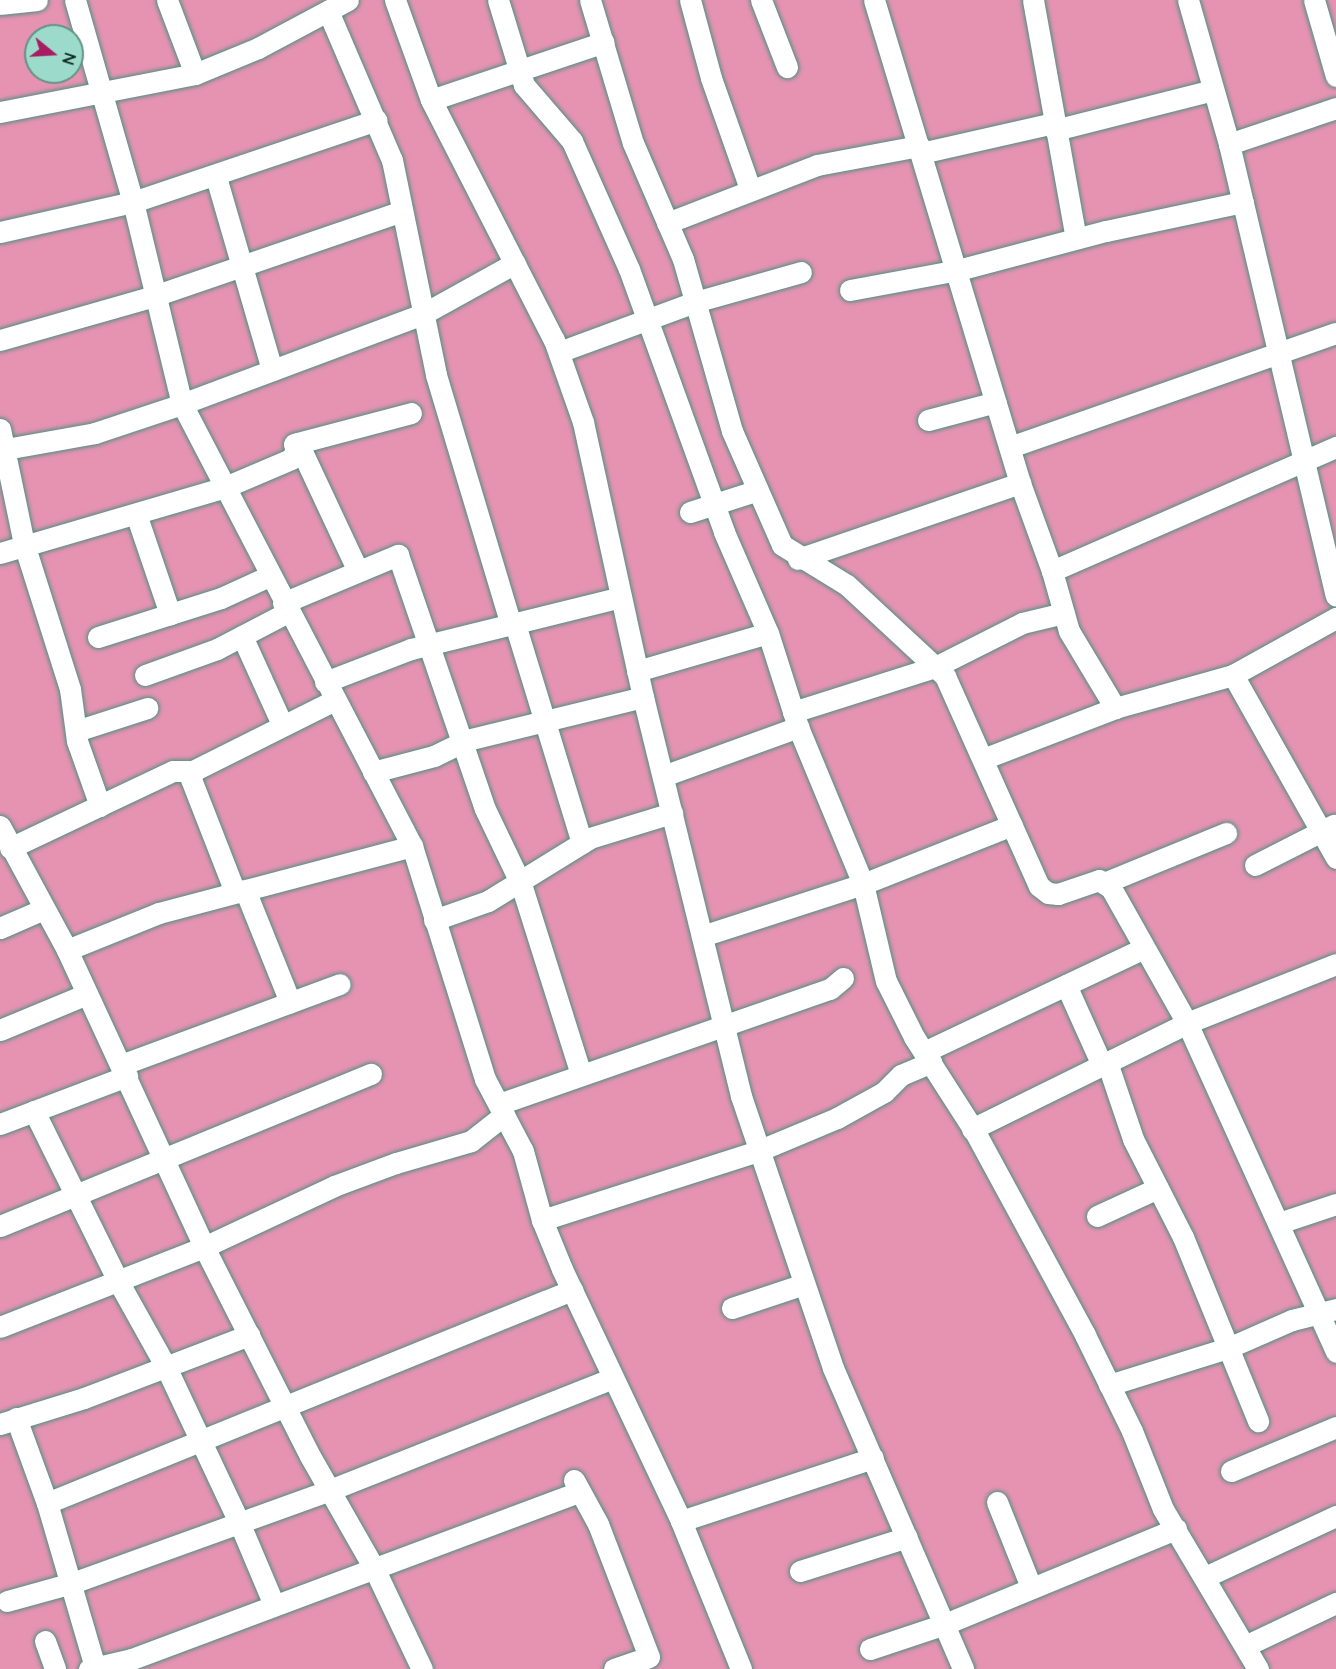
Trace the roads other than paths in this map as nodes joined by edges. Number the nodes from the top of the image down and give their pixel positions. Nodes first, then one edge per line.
1 (37, 0) edge
2 (75, 0) edge
3 (167, 0) edge
4 (348, 0) edge
5 (395, 0) edge
6 (498, 0) edge
7 (590, 0) edge
8 (690, 0) edge
9 (761, 0) edge
10 (874, 0) edge
11 (1033, 0) edge
12 (1188, 0) edge
13 (1314, 0) edge
14 (0, 4) edge
15 (328, 11) junction
16 (604, 42) junction
17 (787, 67) dead end
18 (518, 71) junction
19 (195, 74) junction
20 (1336, 76) edge
21 (1213, 90) junction
22 (103, 95) junction
23 (430, 100) junction
24 (1336, 108) edge
25 (0, 112) edge
26 (377, 120) junction
27 (1054, 127) junction
28 (1229, 144) junction
29 (920, 150) junction
30 (216, 177) junction
31 (750, 189) junction
32 (133, 202) junction
33 (1244, 202) junction
34 (402, 211) junction
35 (667, 223) junction
36 (0, 232) edge
37 (1076, 238) junction
38 (515, 263) junction
39 (244, 265) junction
40 (958, 270) junction
41 (801, 272) dead end
42 (850, 290) dead end
43 (154, 296) junction
44 (695, 302) junction
45 (423, 314) junction
46 (648, 320) junction
47 (1336, 333) edge
48 (0, 340) edge
49 (559, 352) junction
50 (1280, 355) junction
51 (272, 370) junction
52 (996, 402) junction
53 (182, 404) junction
54 (411, 413) dead end
55 (928, 420) dead end
56 (1, 443) edge
57 (298, 443) junction
58 (1010, 447) junction
59 (1336, 447) edge
60 (1305, 460) junction
61 (1020, 483) junction
62 (223, 488) junction
63 (758, 490) junction
64 (716, 505) junction
65 (690, 512) dead end
66 (136, 514) junction
67 (24, 544) junction
68 (0, 553) edge
69 (798, 559) junction
70 (358, 571) junction
71 (1052, 571) junction
72 (1333, 574) edge
73 (269, 576) junction
74 (1336, 595) edge
75 (621, 597) junction
76 (285, 607) junction
77 (1064, 613) junction
78 (170, 614) junction
79 (1336, 618) edge
80 (513, 624) junction
81 (768, 633) junction
82 (98, 636) dead end
83 (242, 636) junction
84 (428, 645) junction
85 (935, 667) junction
86 (637, 671) junction
87 (145, 675) dead end
88 (1233, 675) junction
89 (330, 691) junction
90 (643, 697) junction
91 (147, 708) dead end
92 (1115, 708) junction
93 (795, 719) junction
94 (544, 720) junction
95 (282, 724) junction
96 (76, 731) junction
97 (462, 743) junction
98 (982, 759) junction
99 (193, 771) junction
100 (373, 771) junction
101 (663, 776) junction
102 (100, 806) junction
103 (672, 813) junction
104 (1012, 825) junction
105 (0, 826) edge
106 (1329, 827) edge
107 (1226, 833) dead end
108 (582, 843) junction
109 (412, 846) junction
110 (10, 848) junction
111 (1336, 858) edge
112 (1255, 865) dead end
113 (521, 884) junction
114 (863, 884) junction
115 (1104, 884) junction
116 (240, 891) junction
117 (44, 909) junction
118 (434, 920) junction
119 (0, 928) edge
120 (702, 936) junction
121 (1144, 948) junction
122 (67, 950) junction
123 (1336, 964) edge
124 (843, 978) dead end
125 (339, 984) dead end
126 (1066, 985) junction
127 (87, 994) junction
128 (290, 1002) junction
129 (1187, 1023) junction
130 (724, 1026) junction
131 (0, 1030) edge
132 (927, 1057) junction
133 (1104, 1063) junction
134 (124, 1070) junction
135 (371, 1074) dead end
136 (581, 1074) junction
137 (502, 1110) junction
138 (34, 1111) junction
139 (0, 1125) edge
140 (972, 1129) junction
141 (758, 1151) junction
142 (165, 1156) junction
143 (1158, 1188) junction
144 (75, 1194) junction
145 (1336, 1204) edge
146 (1097, 1216) dead end
147 (542, 1220) junction
148 (1279, 1223) junction
149 (0, 1226) edge
150 (204, 1247) junction
151 (118, 1281) junction
152 (804, 1284) junction
153 (572, 1290) junction
154 (732, 1308) dead end
155 (1328, 1311) edge
156 (0, 1327) edge
157 (249, 1335) junction
158 (1228, 1348) junction
159 (1336, 1352) edge
160 (166, 1367) junction
161 (611, 1379) junction
162 (1109, 1385) junction
163 (285, 1407) junction
164 (8, 1421) edge
165 (1258, 1421) dead end
166 (1336, 1427) edge
167 (201, 1440) junction
168 (873, 1458) junction
169 (1231, 1471) dead end
170 (330, 1490) junction
171 (997, 1502) dead end
172 (47, 1503) junction
173 (1336, 1516) edge
174 (681, 1521) junction
175 (240, 1522) junction
176 (1176, 1529) junction
177 (907, 1537) junction
178 (374, 1568) junction
179 (800, 1570) dead end
180 (1205, 1577) junction
181 (72, 1583) junction
182 (1031, 1587) junction
183 (7, 1601) dead end
184 (1336, 1603) edge
185 (274, 1605) junction
186 (945, 1624) junction
187 (45, 1641) dead end
188 (1245, 1646) junction
189 (870, 1649) dead end
190 (92, 1668) edge
191 (55, 1669) edge
192 (422, 1669) edge
193 (614, 1669) edge
194 (741, 1669) edge
195 (963, 1669) edge
196 (1258, 1669) edge

1 - 14 street
2 - 22 street
3 - 19 street
4 - 15 street
5 - 23 street
6 - 18 street
7 - 16 street
8 - 31 street
9 - 17 street
10 - 29 street
11 - 27 street
12 - 21 street
13 - 20 street
15 - 19 street
15 - 26 street
16 - 18 street
16 - 35 street
18 - 23 street
18 - 46 street
19 - 22 street
21 - 27 street
21 - 28 street
22 - 25 street
22 - 32 street
23 - 38 street
24 - 28 street
26 - 30 street
26 - 34 street
27 - 29 street
27 - 37 street
28 - 33 street
29 - 31 street
29 - 40 street
30 - 32 street
30 - 39 street
31 - 35 street
32 - 36 street
32 - 43 street
33 - 37 street
33 - 50 street
34 - 39 street
34 - 45 street
35 - 44 street
37 - 40 street
38 - 45 street
38 - 49 street
39 - 43 street
39 - 51 street
40 - 42 street
40 - 52 street
41 - 44 street
43 - 48 street
43 - 53 street
44 - 46 street
44 - 63 street
45 - 51 street
45 - 80 street
46 - 49 street
46 - 64 street
47 - 50 street
49 - 75 street
50 - 58 street
50 - 60 street
51 - 53 street
52 - 55 street
52 - 58 street
53 - 56 street
53 - 62 street
54 - 57 street
56 - 67 street
57 - 62 street
57 - 70 street
58 - 61 street
59 - 60 street
60 - 71 street
60 - 72 street
61 - 69 street
61 - 71 street
62 - 66 street
62 - 73 street
63 - 64 street
63 - 69 street
64 - 65 street
64 - 81 street
66 - 67 street
66 - 78 street
67 - 68 street
67 - 96 street
69 - 85 street
70 - 76 street
70 - 84 street
71 - 77 street
72 - 74 street
73 - 76 street
73 - 78 street
75 - 80 street
75 - 86 street
76 - 83 street
76 - 89 street
77 - 85 street
77 - 92 street
78 - 82 street
79 - 88 street
80 - 84 street
80 - 94 street
81 - 86 street
81 - 93 street
83 - 87 street
83 - 95 street
84 - 89 street
84 - 97 street
85 - 93 street
85 - 98 street
86 - 90 street
88 - 92 street
88 - 106 street
89 - 95 street
89 - 100 street
90 - 94 street
90 - 101 street
91 - 96 street
92 - 98 street
93 - 101 street
93 - 114 street
94 - 97 street
94 - 108 street
95 - 99 street
96 - 102 street
97 - 100 street
97 - 113 street
98 - 104 street
99 - 102 street
99 - 116 street
100 - 109 street
101 - 103 street
102 - 110 street
103 - 108 street
103 - 120 street
104 - 114 street
104 - 115 street
105 - 110 street
106 - 111 street
106 - 112 street
107 - 115 street
108 - 113 street
109 - 116 street
109 - 118 street
110 - 117 street
113 - 118 street
113 - 136 street
114 - 120 street
114 - 132 street
115 - 121 street
116 - 122 street
116 - 128 street
117 - 119 street
117 - 122 street
118 - 137 street
120 - 130 street
121 - 126 street
121 - 129 street
122 - 127 street
123 - 129 street
124 - 130 street
125 - 128 street
126 - 132 street
126 - 133 street
127 - 131 street
127 - 134 street
128 - 134 street
129 - 133 street
129 - 148 street
130 - 136 street
130 - 141 street
132 - 140 street
132 - 141 street
133 - 140 street
133 - 143 street
134 - 138 street
134 - 142 street
135 - 142 street
136 - 137 street
137 - 147 street
137 - 150 street
138 - 139 street
138 - 144 street
140 - 162 street
141 - 147 street
141 - 152 street
142 - 144 street
142 - 150 street
143 - 146 street
143 - 158 street
144 - 149 street
144 - 151 street
145 - 148 street
147 - 153 street
148 - 155 street
150 - 151 street
150 - 157 street
151 - 156 street
151 - 160 street
152 - 154 street
152 - 168 street
153 - 161 street
153 - 163 street
155 - 158 street
155 - 159 street
157 - 160 street
157 - 163 street
158 - 162 street
158 - 165 street
160 - 164 street
160 - 167 street
161 - 170 street
161 - 174 street
162 - 176 street
163 - 167 street
163 - 170 street
164 - 172 street
166 - 169 street
167 - 172 street
167 - 175 street
168 - 174 street
168 - 177 street
170 - 175 street
170 - 178 street
171 - 182 street
172 - 181 street
173 - 180 street
174 - 194 street
175 - 181 street
175 - 185 street
176 - 180 street
176 - 182 street
177 - 179 street
177 - 186 street
178 - 185 street
178 - 192 street
178 - 193 street
180 - 188 street
181 - 183 street
181 - 190 street
182 - 186 street
184 - 188 street
185 - 190 street
186 - 189 street
186 - 195 street
187 - 191 street
188 - 196 street

